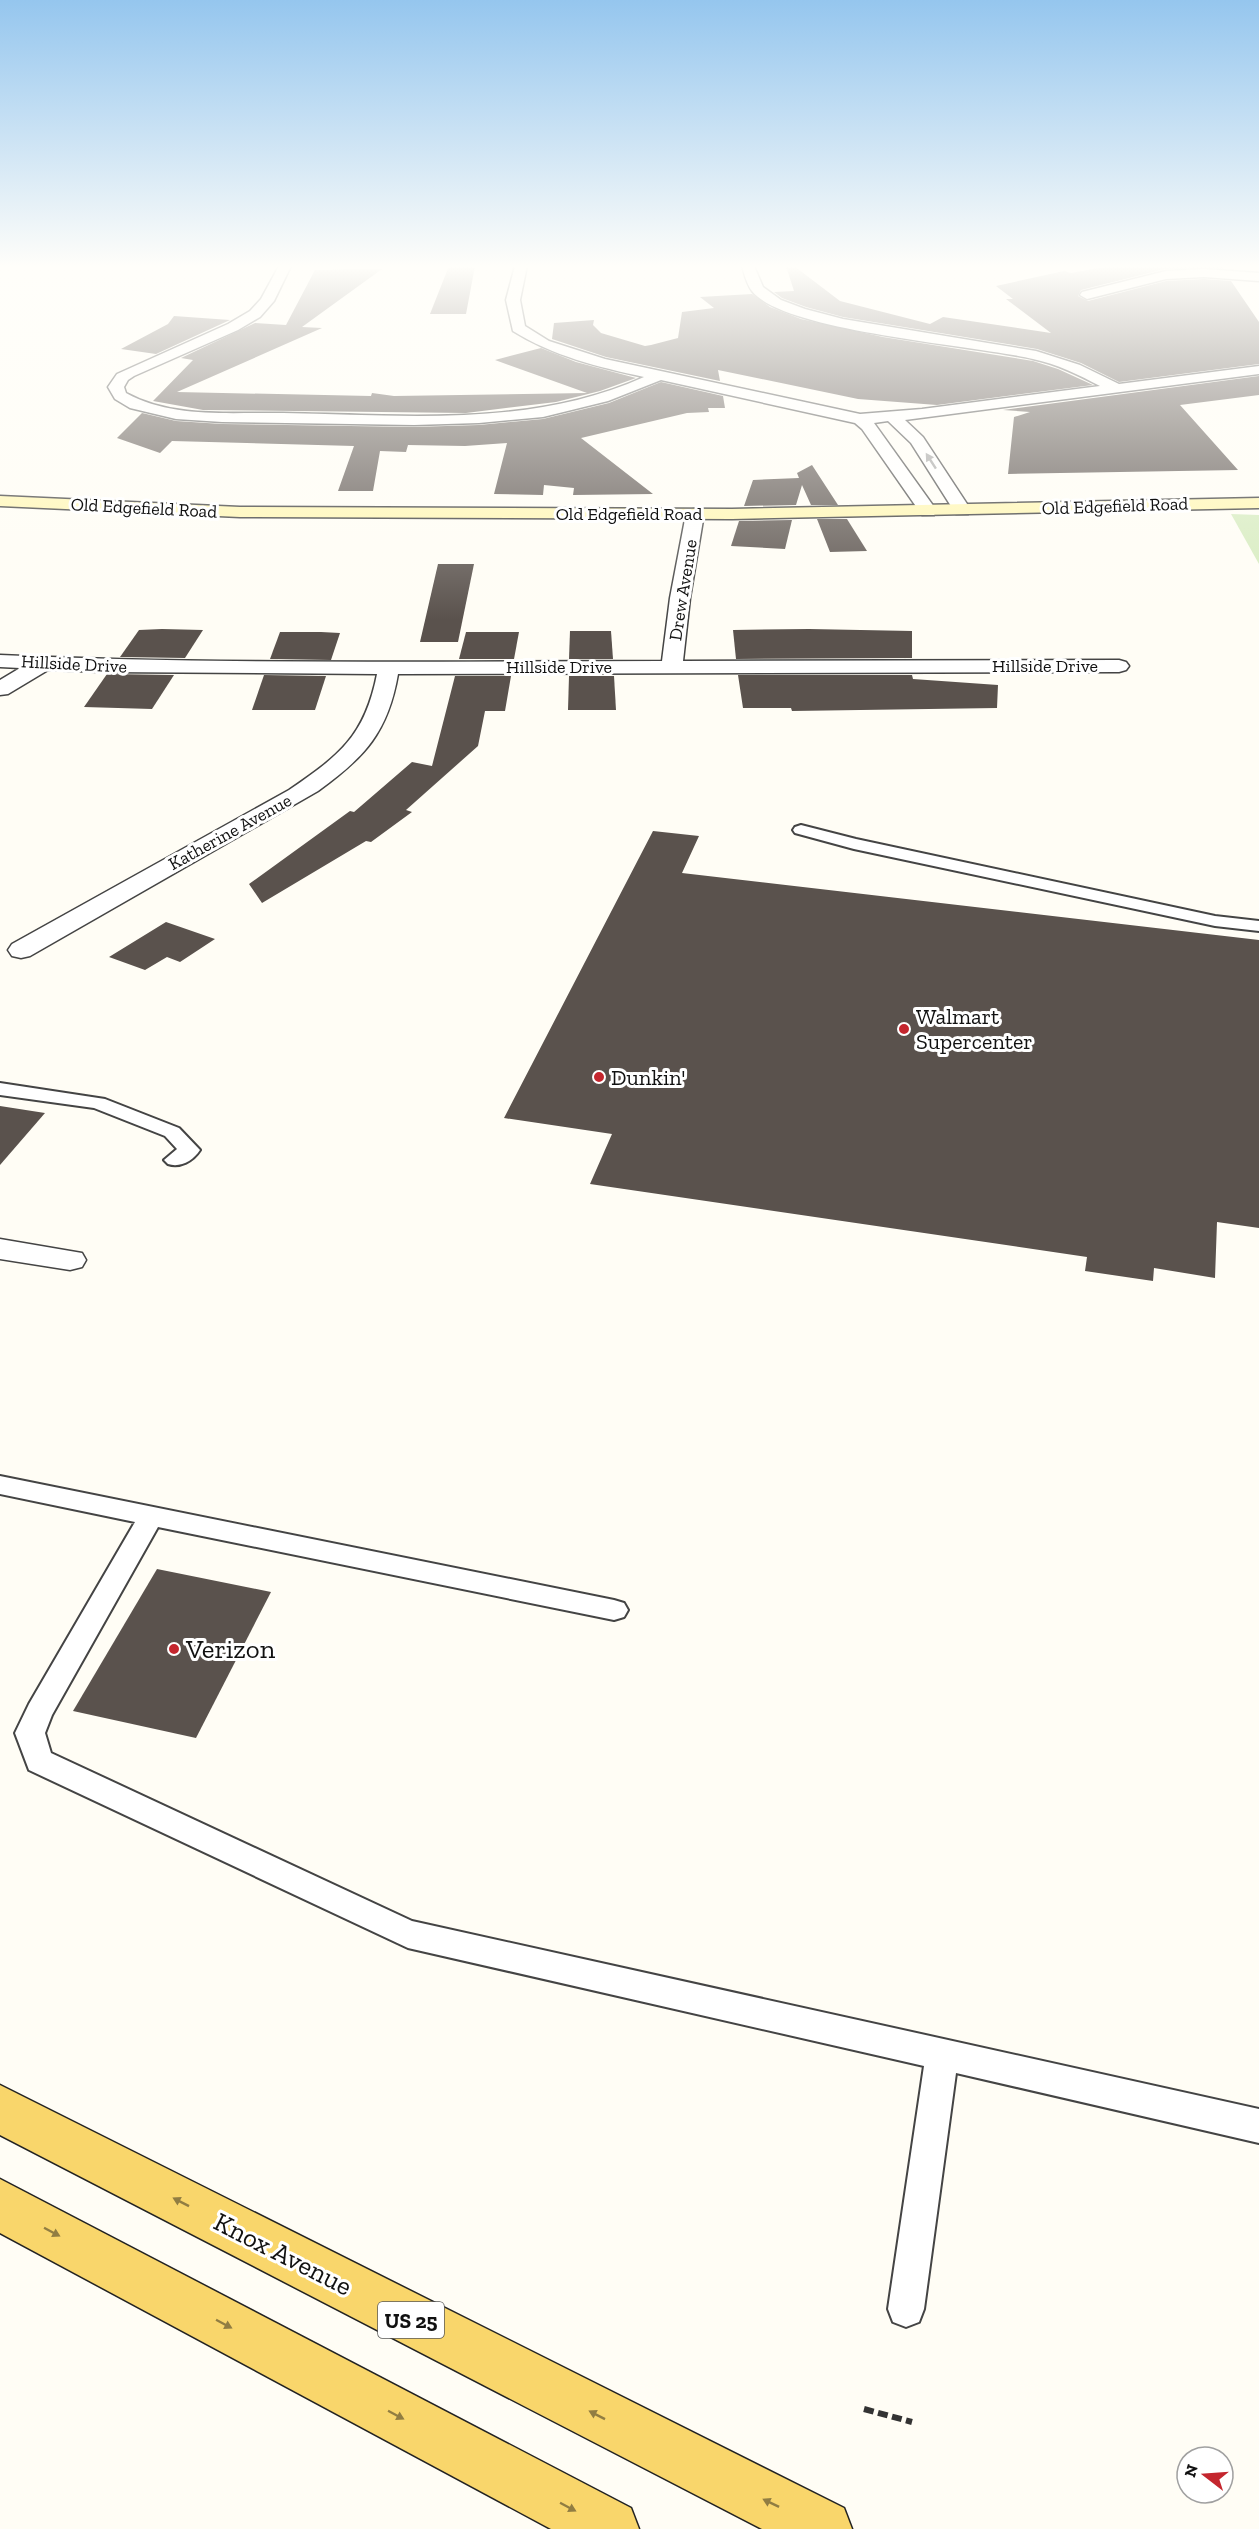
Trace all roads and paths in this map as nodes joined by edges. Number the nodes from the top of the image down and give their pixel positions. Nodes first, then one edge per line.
1 (117, 384) edge
2 (639, 384) edge
3 (701, 384) edge
4 (1108, 384) edge
5 (1148, 384) edge
6 (1116, 388) junction
7 (891, 417) junction
8 (860, 419) junction
9 (0, 501) edge
10 (1259, 502) edge
11 (962, 510) junction
12 (928, 511) junction
13 (696, 514) junction
14 (0, 660) edge
15 (42, 663) junction
16 (1119, 666) dead end
17 (672, 667) junction
18 (389, 668) junction
19 (0, 689) edge
20 (801, 830) dead end
21 (1259, 927) edge
22 (21, 950) dead end
23 (0, 1089) edge
24 (175, 1160) dead end
25 (0, 1249) edge
26 (70, 1260) dead end
27 (0, 1485) edge
28 (151, 1516) junction
29 (614, 1610) dead end
30 (942, 2054) junction
31 (0, 2109) edge
32 (1259, 2126) edge
33 (0, 2205) edge
34 (906, 2309) dead end
35 (864, 2409) dead end
36 (912, 2422) dead end
37 (610, 2529) edge
38 (824, 2529) edge

1 - 2 street
3 - 8 street
4 - 6 street
5 - 6 street
6 - 7 street
7 - 8 street
11 -> 7 street
8 - 12 street
9 - 13 street, Old Edgefield Road
10 - 11 street, Old Edgefield Road
11 - 12 street, Old Edgefield Road
12 - 13 street, Old Edgefield Road
13 - 17 street, Drew Avenue
14 - 15 street, Hillside Drive
15 - 18 street, Hillside Drive
15 - 19 street
16 - 17 street, Hillside Drive
17 - 18 street, Hillside Drive
18 - 22 street, Katherine Avenue
20 - 21 lane
23 - 24 lane
25 - 26 street
27 - 28 lane
28 - 29 lane
28 - 30 lane
30 - 32 lane
30 - 34 lane
38 -> 31 main road, Knox Avenue / US 25
33 -> 37 main road
35 - 36 path

